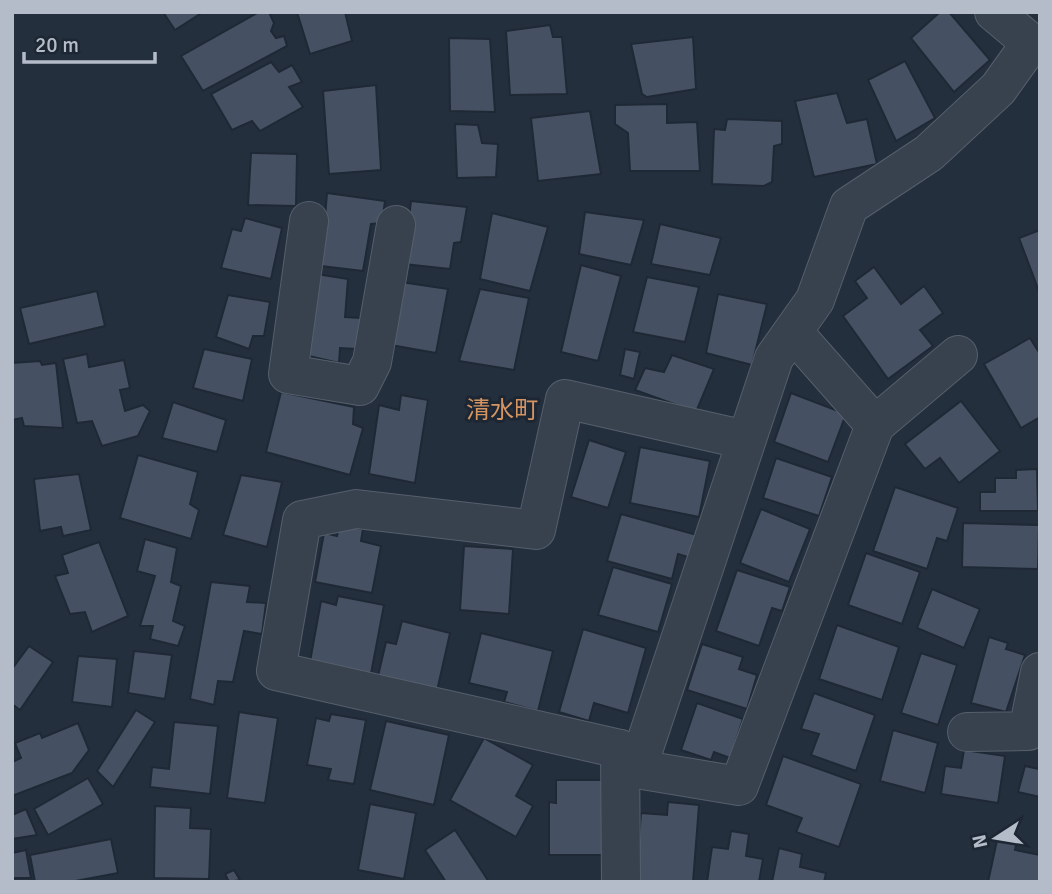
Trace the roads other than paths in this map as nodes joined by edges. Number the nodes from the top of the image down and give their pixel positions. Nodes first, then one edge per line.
1 (994, 12) edge
2 (1035, 45) edge
3 (309, 221) dead end
4 (396, 225) dead end
5 (793, 332) junction
6 (958, 355) dead end
7 (875, 425) junction
8 (746, 440) junction
9 (1040, 672) edge
10 (967, 732) dead end
11 (629, 759) junction
12 (621, 882) edge

1 - 2 street
2 - 5 street
3 - 4 street
5 - 7 street
5 - 8 street
6 - 7 street
7 - 11 street
8 - 11 street
8 - 11 street
9 - 10 street
11 - 12 street

